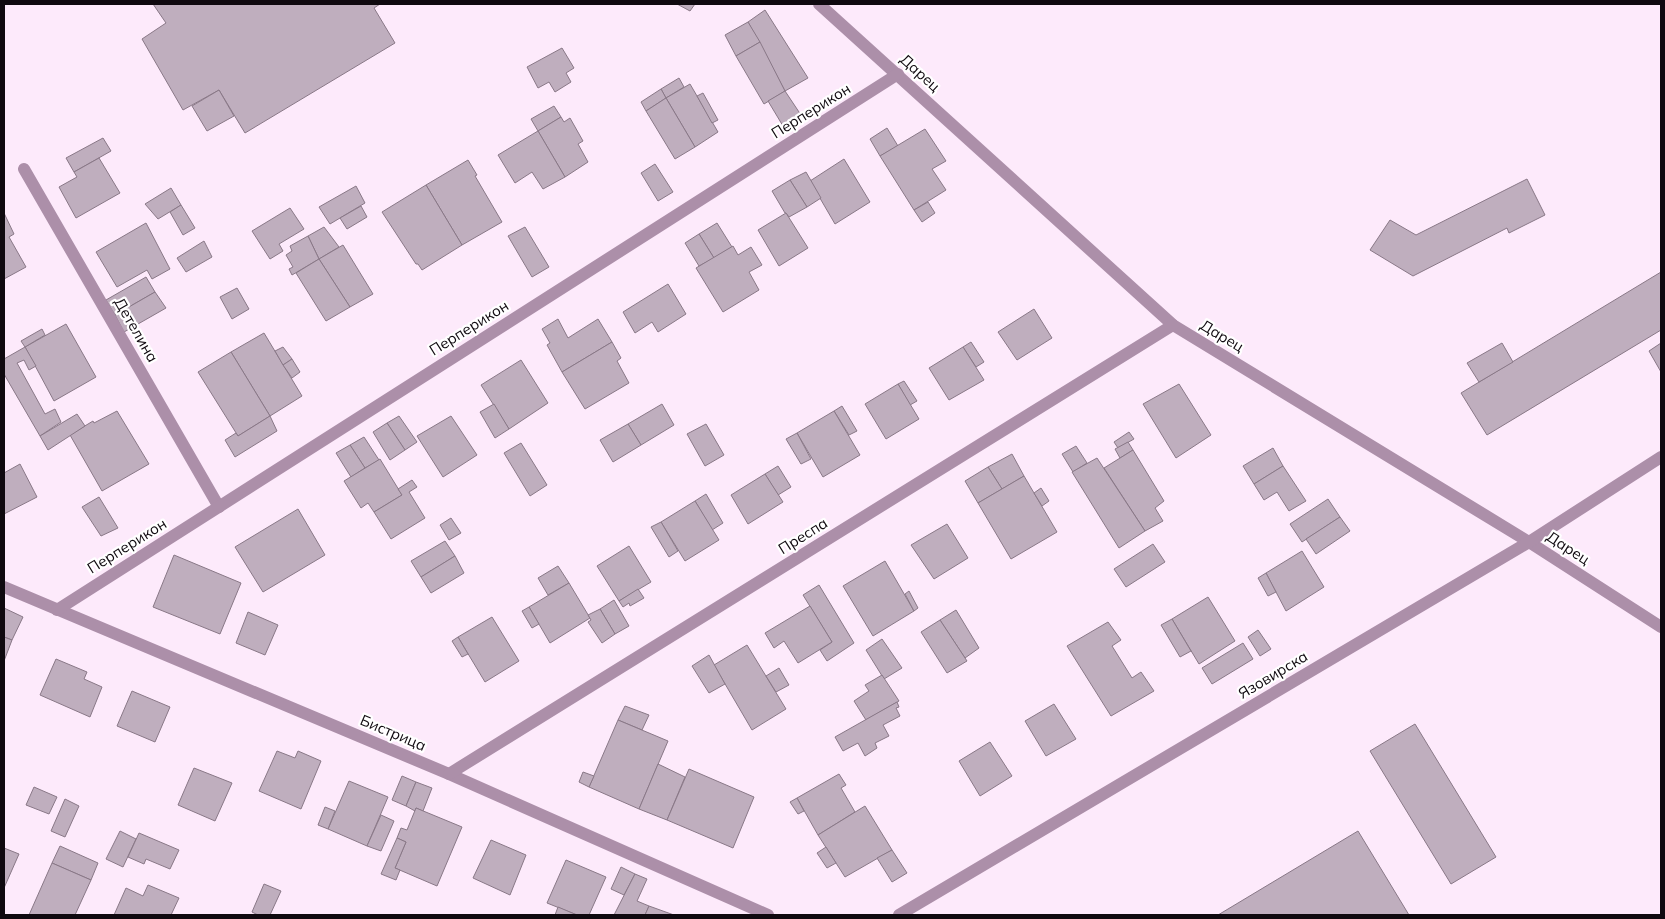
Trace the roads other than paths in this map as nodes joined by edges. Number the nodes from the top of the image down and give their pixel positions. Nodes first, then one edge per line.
1 (819, 4) edge
2 (898, 74) junction
3 (24, 170) dead end
4 (1173, 325) junction
5 (1661, 457) edge
6 (219, 507) junction
7 (1529, 542) junction
8 (4, 587) edge
9 (57, 610) junction
10 (1661, 627) edge
11 (450, 774) junction
12 (768, 915) edge
13 (899, 915) edge

1 - 2 street, Дарец
2 - 4 street, Дарец
2 - 6 street, Перперикон
3 - 6 street, Детелина
4 - 7 street, Дарец
4 - 11 street, Преспа
5 - 7 street, Язовирска
6 - 9 street, Перперикон
7 - 10 street, Дарец
7 - 13 street, Язовирска
8 - 9 street, Бистрица
9 - 11 street, Бистрица
11 - 12 street, Бистрица

